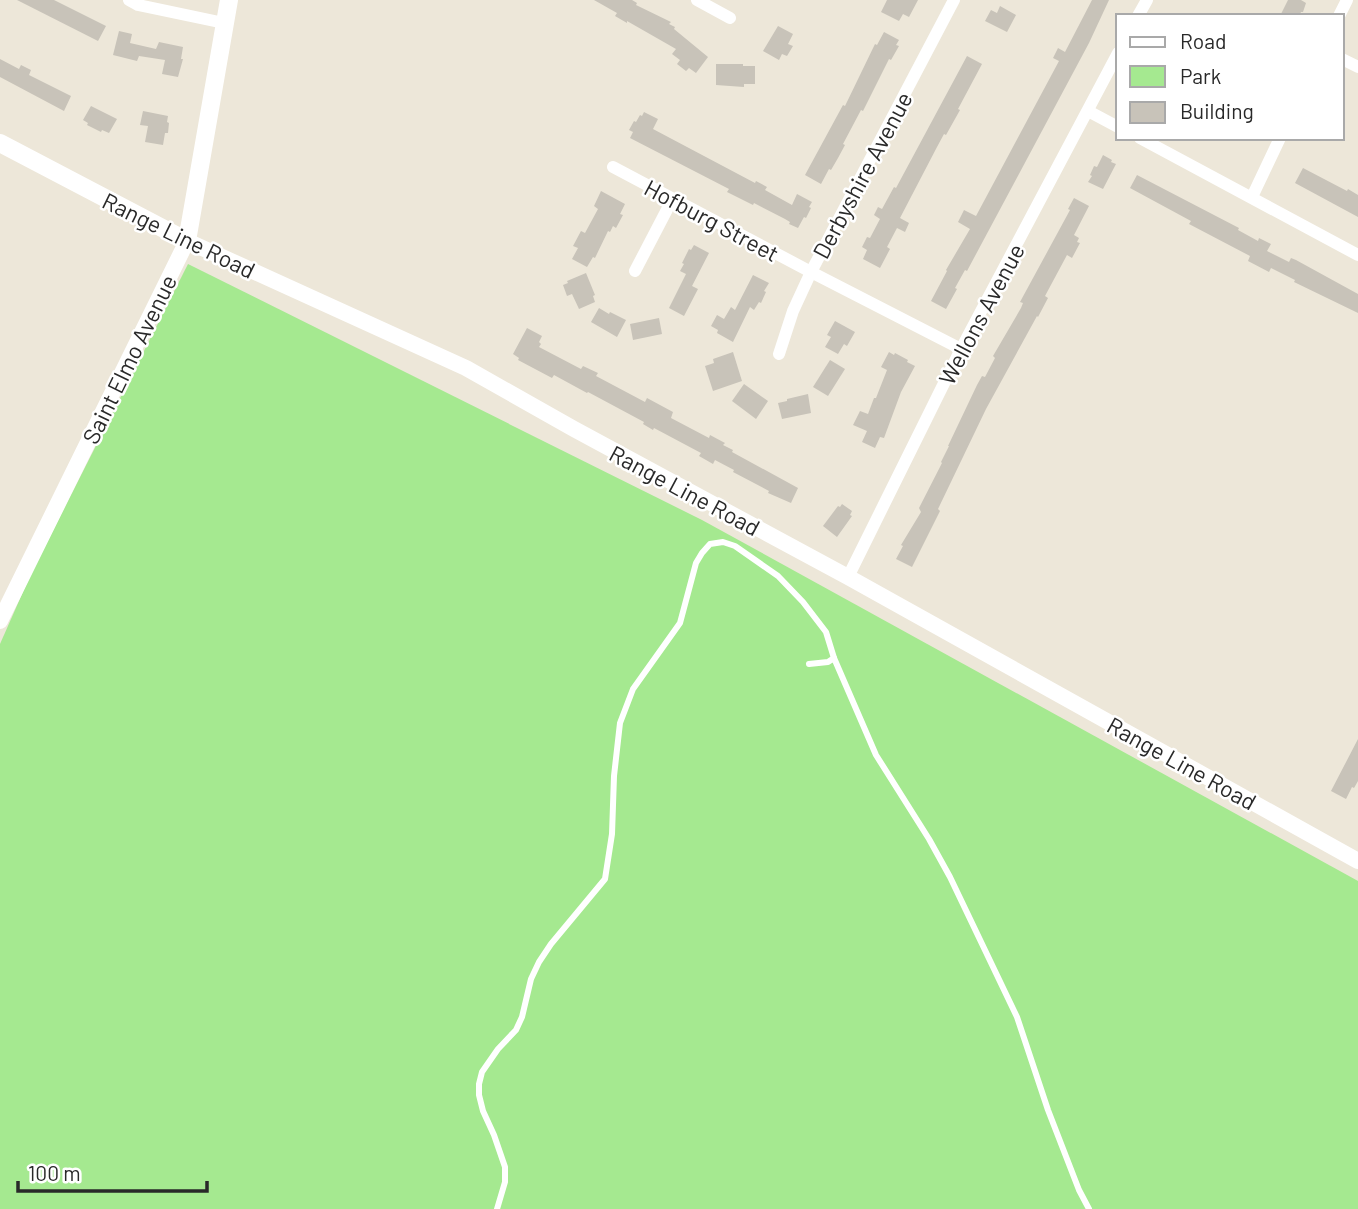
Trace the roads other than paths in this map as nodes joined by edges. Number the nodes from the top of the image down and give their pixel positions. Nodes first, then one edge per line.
1 (129, 0) edge
2 (229, 0) edge
3 (697, 0) edge
4 (954, 0) edge
5 (730, 18) dead end
6 (224, 23) junction
7 (1116, 57) edge
8 (1087, 111) junction
9 (1116, 126) edge
10 (1144, 140) edge
11 (1279, 140) edge
12 (0, 143) edge
13 (613, 167) dead end
14 (1252, 197) junction
15 (673, 200) junction
16 (187, 241) junction
17 (1358, 255) edge
18 (635, 271) dead end
19 (811, 272) junction
20 (961, 349) junction
21 (779, 354) dead end
22 (848, 577) junction
23 (1, 617) edge
24 (834, 658) junction
25 (809, 664) dead end
26 (1356, 856) edge
27 (496, 1209) edge
28 (1089, 1209) edge

1 - 6 street
2 - 6 main road, Saint Elmo Avenue
3 - 5 street
4 - 19 street, Derbyshire Avenue
6 - 16 main road, Saint Elmo Avenue
7 - 8 street, Wellons Avenue
8 - 9 street
8 - 20 street, Wellons Avenue
10 - 14 street
11 - 14 street
12 - 16 main road, Range Line Road
13 - 15 street, Hofburg Street
14 - 17 street
15 - 18 street
15 - 19 street, Hofburg Street
16 - 22 street, Range Line Road
16 - 23 street, Saint Elmo Avenue
19 - 20 street, Hofburg Street
19 - 21 street, Derbyshire Avenue
20 - 22 street, Wellons Avenue
22 - 26 street, Range Line Road
24 - 25 lane
24 - 27 lane
24 - 28 lane

